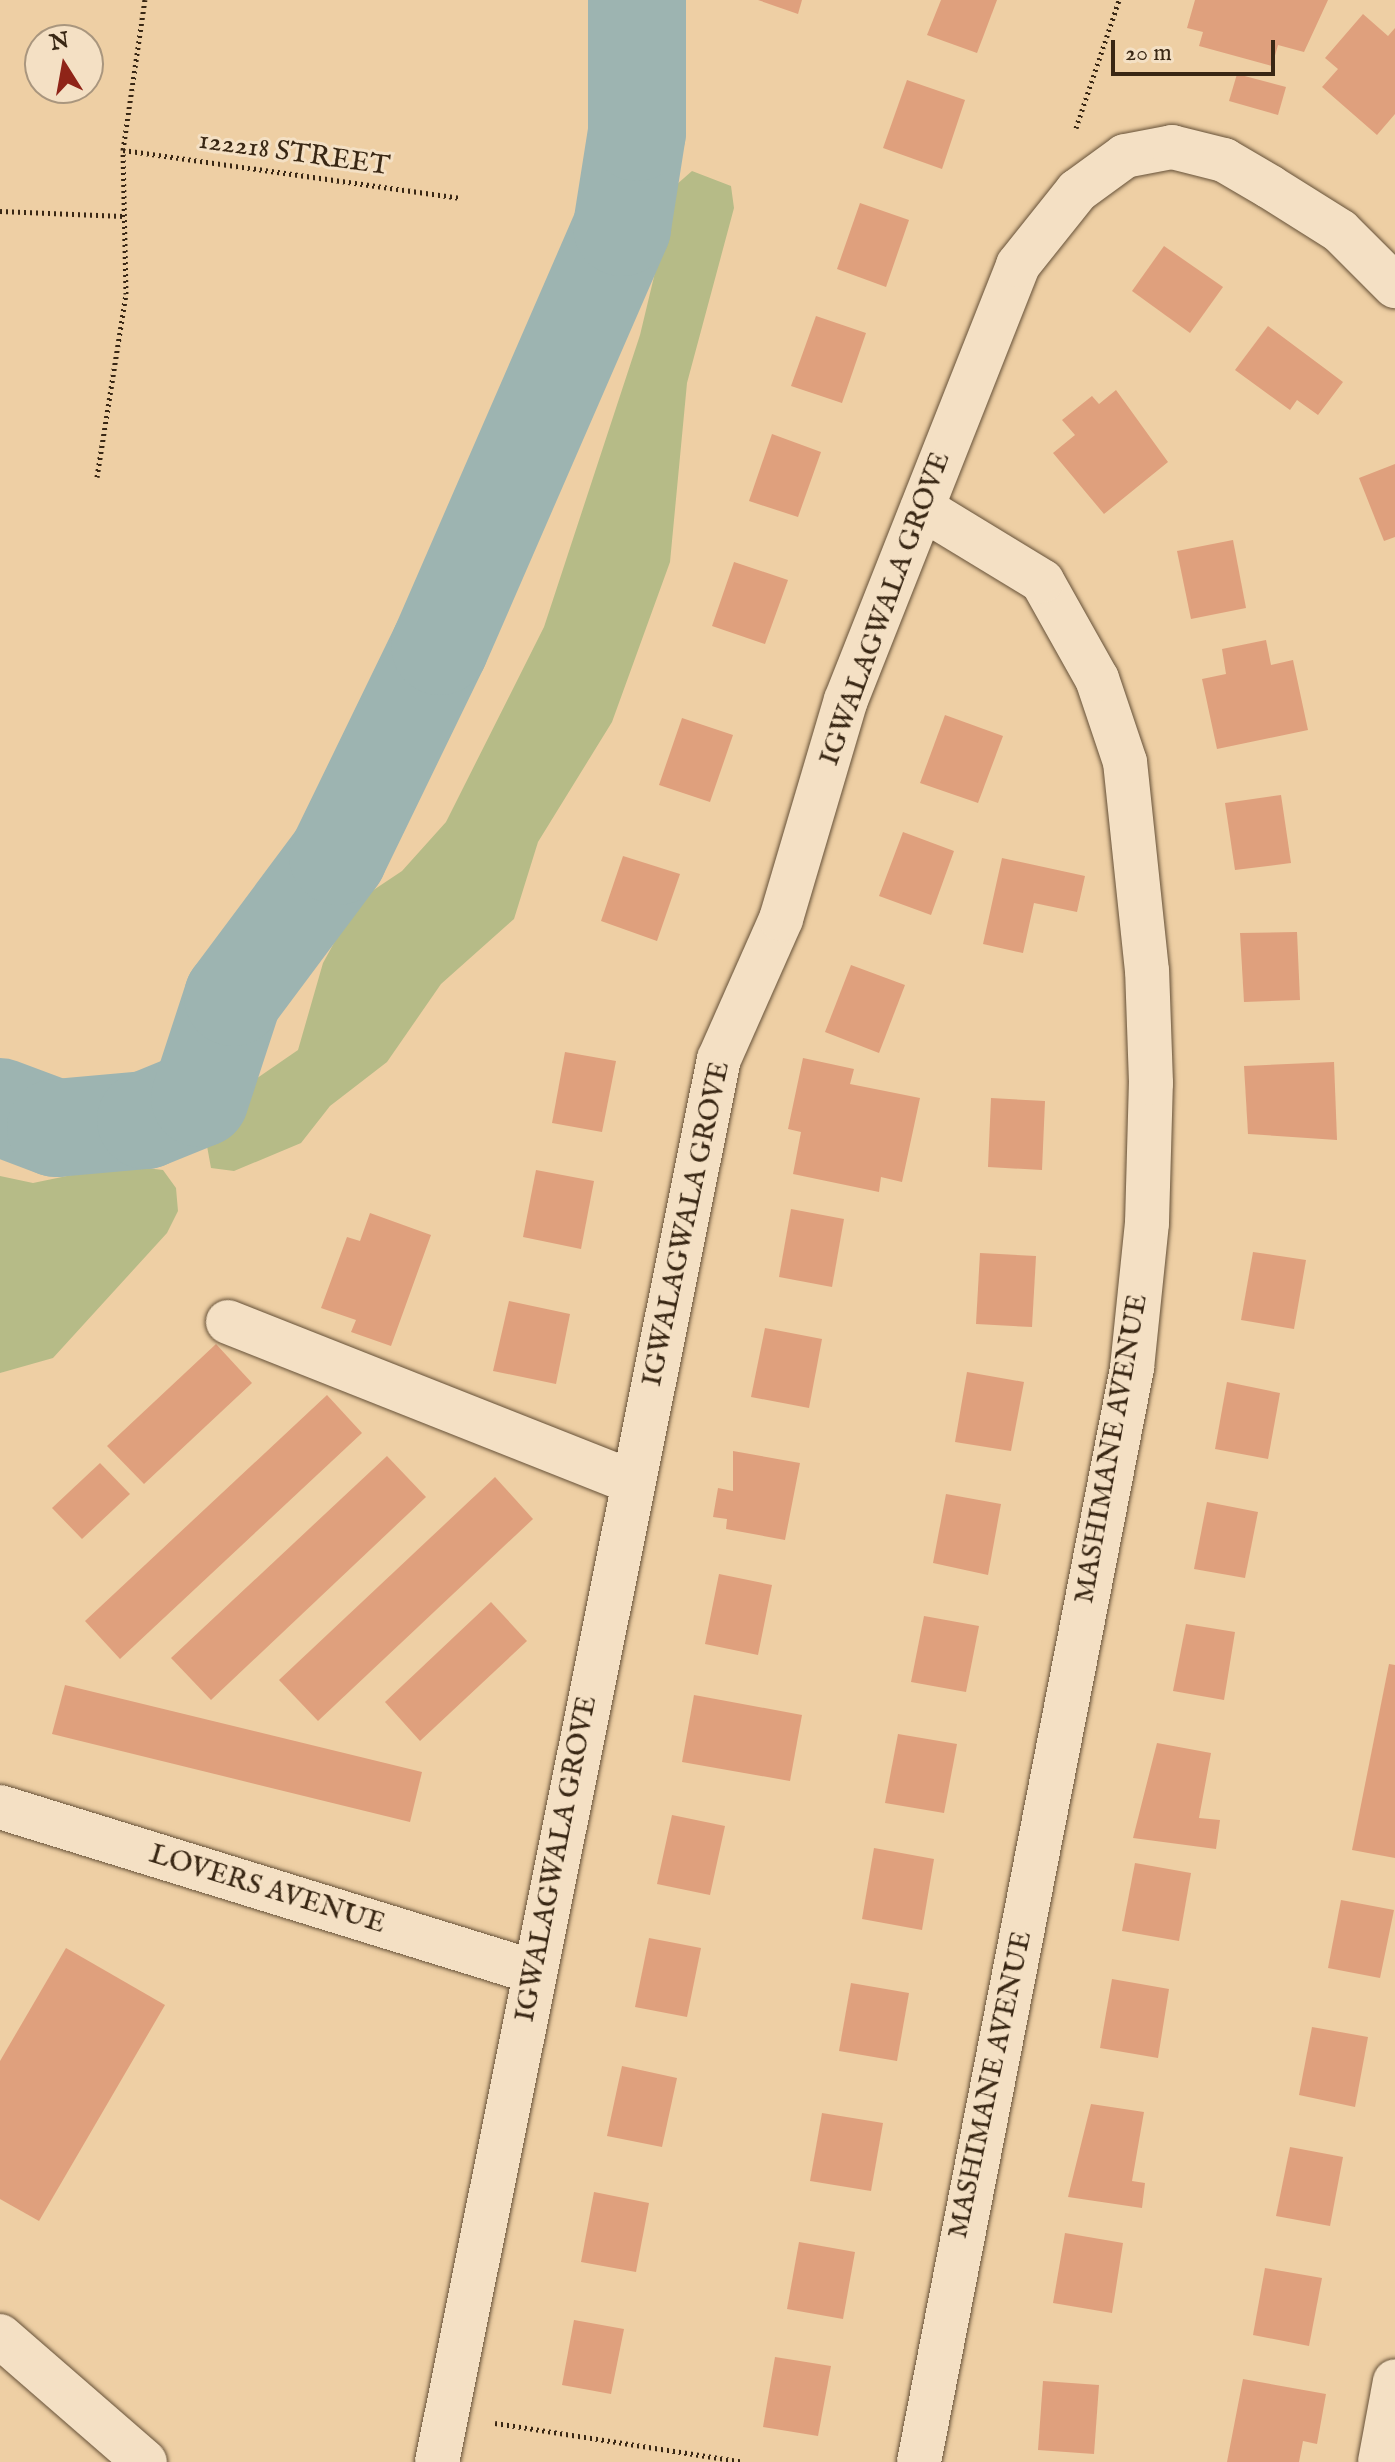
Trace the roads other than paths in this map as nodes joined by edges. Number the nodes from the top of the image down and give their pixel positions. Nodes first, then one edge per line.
1 (1395, 286) edge
2 (922, 508) junction
3 (228, 1322) dead end
4 (633, 1482) junction
5 (0, 1807) edge
6 (534, 1972) junction
7 (0, 2336) edge
8 (1395, 2381) edge
9 (145, 2462) edge
10 (437, 2462) edge
11 (919, 2462) edge
12 (1380, 2462) edge

1 - 2 street, IGWALAGWALA GROVE
2 - 4 street, IGWALAGWALA GROVE
2 - 11 street, MASHIMANE AVENUE
3 - 4 street
4 - 6 street, IGWALAGWALA GROVE
5 - 6 street, LOVERS AVENUE
6 - 10 street, IGWALAGWALA GROVE
7 - 9 street
8 - 12 street

